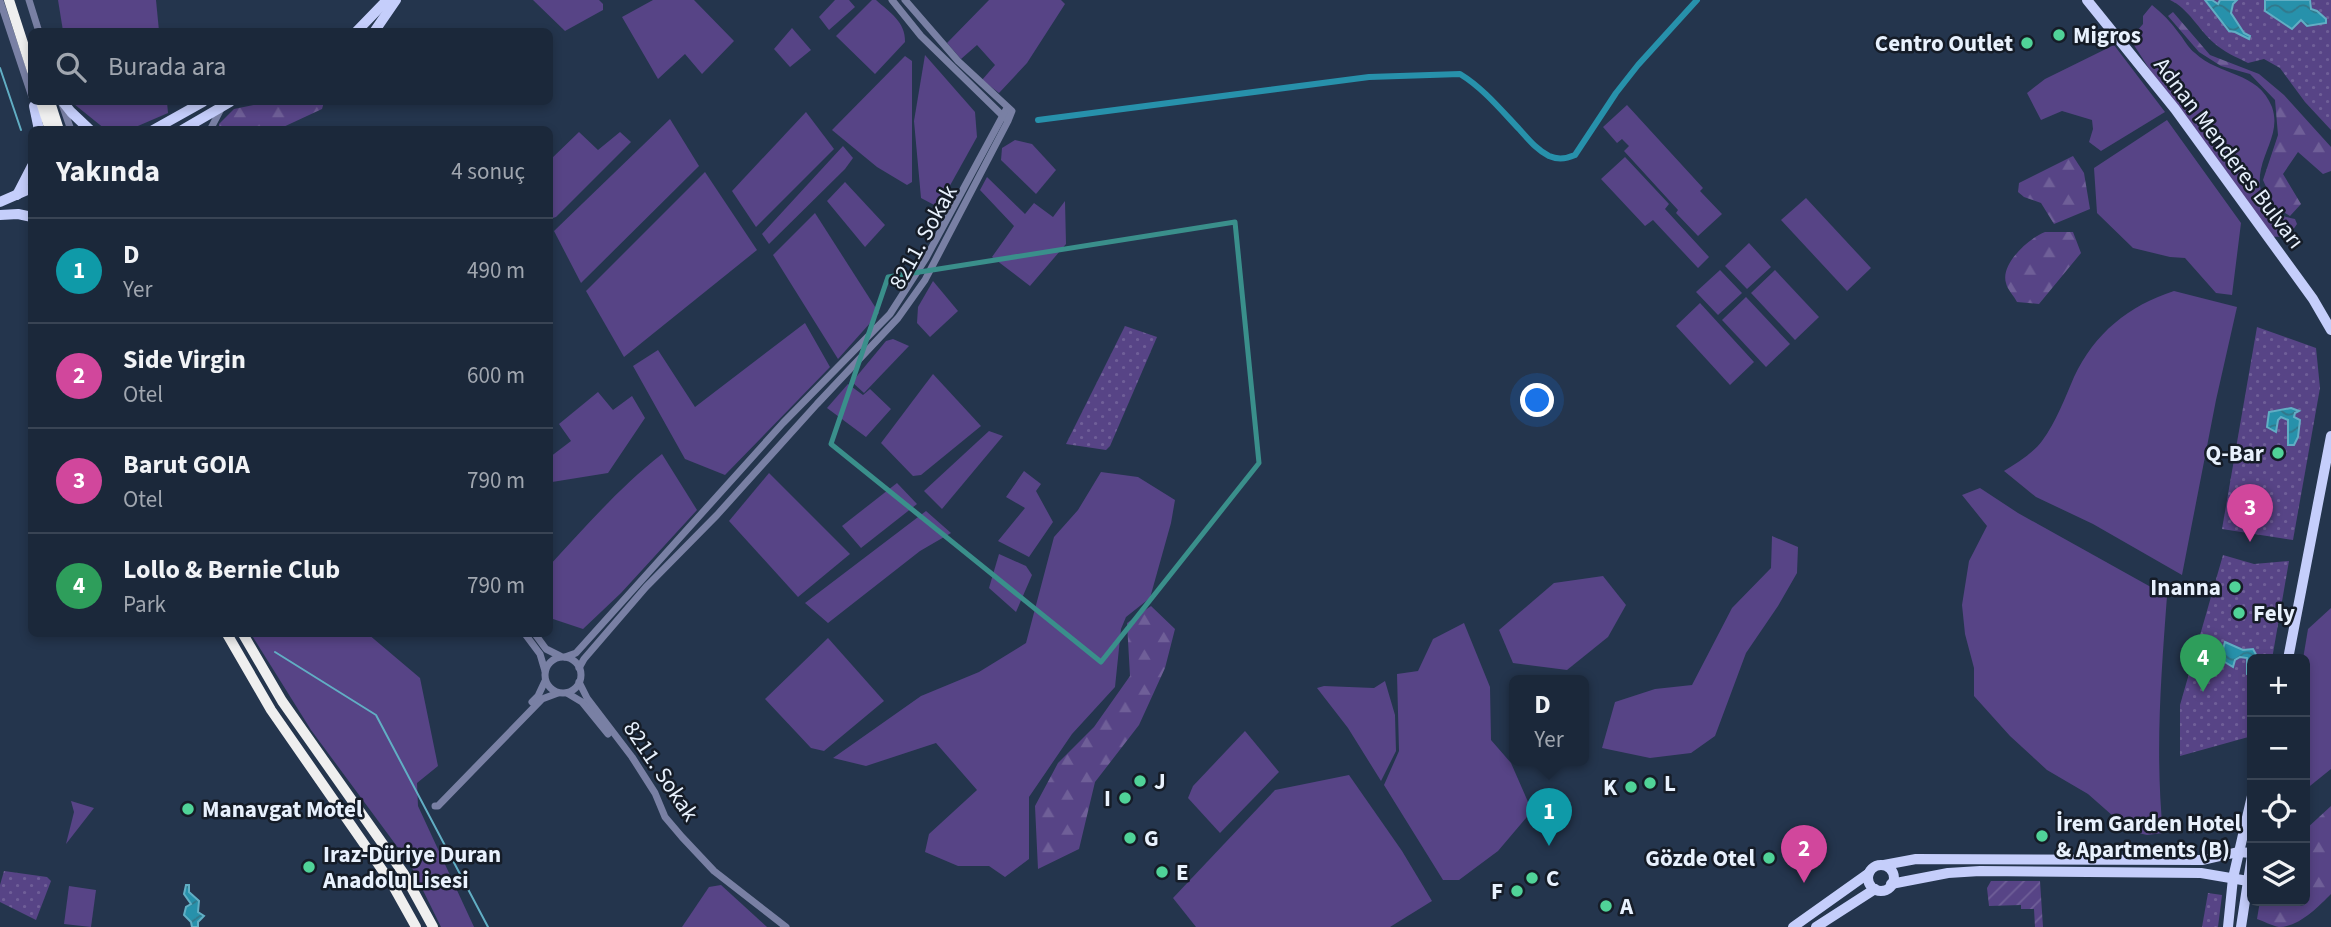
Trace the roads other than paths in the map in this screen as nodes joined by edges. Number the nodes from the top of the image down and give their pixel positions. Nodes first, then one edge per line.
1 (9, 0) edge
2 (16, 0) edge
3 (29, 0) edge
4 (387, 0) edge
5 (396, 0) edge
6 (892, 0) edge
7 (905, 0) edge
8 (0, 1) edge
9 (2089, 1) edge
10 (38, 28) edge
11 (360, 28) edge
12 (377, 28) edge
13 (28, 35) edge
14 (28, 59) edge
15 (28, 80) edge
16 (37, 105) edge
17 (38, 105) edge
18 (51, 105) edge
19 (63, 105) edge
20 (65, 105) edge
21 (198, 105) edge
22 (223, 105) edge
23 (226, 105) edge
24 (1005, 118) junction
25 (40, 126) edge
26 (48, 126) edge
27 (58, 126) edge
28 (70, 126) edge
29 (86, 126) edge
30 (160, 126) edge
31 (189, 126) edge
32 (211, 126) edge
33 (28, 174) edge
34 (28, 190) edge
35 (17, 195) junction
36 (0, 202) edge
37 (28, 214) edge
38 (0, 215) edge
39 (2331, 330) edge
40 (2331, 436) edge
41 (229, 637) edge
42 (245, 637) edge
43 (527, 637) edge
44 (537, 637) edge
45 (2289, 654) edge
46 (563, 657) junction
47 (579, 668) junction
48 (545, 671) junction
49 (545, 681) junction
50 (579, 682) junction
51 (563, 693) junction
52 (641, 771) junction
53 (2247, 816) edge
54 (2238, 852) junction
55 (2247, 853) edge
56 (1884, 865) junction
57 (1868, 873) junction
58 (2232, 878) junction
59 (2247, 881) edge
60 (1891, 884) junction
61 (2247, 888) edge
62 (1875, 889) junction
63 (416, 927) edge
64 (433, 927) edge
65 (786, 927) edge
66 (1793, 927) edge
67 (1816, 927) edge
68 (2228, 927) edge
69 (2241, 927) edge

1 - 14 highway
2 - 13 highway
3 - 10 street
4 - 11 main road
5 - 12 main road
6 - 24 street
7 - 24 street
8 - 15 street
9 - 39 main road, Adnan Menderes Bulvarı
16 - 25 main road
17 - 26 highway
18 - 27 highway
19 - 28 street
20 - 29 main road
21 - 30 main road
22 - 31 main road
23 - 32 street
24 - 46 street
24 - 47 street, 8211. Sokak
33 - 35 main road
34 - 35 main road
35 - 36 main road
37 - 38 main road
40 - 45 main road
41 - 63 highway
42 - 64 highway
43 - 48 street
44 - 46 street
46 - 47 street
46 - 48 street
47 - 50 street
48 - 49 street
49 - 51 street
49 - 51 street
50 - 51 street
50 - 52 street, 8211. Sokak
51 - 52 street
52 - 65 street, 8211. Sokak
53 - 54 main road
54 - 55 main road
54 - 56 main road
54 - 58 main road
56 - 57 main road
56 - 60 main road
57 - 62 main road
57 - 66 main road
58 - 59 main road
58 - 60 main road
58 - 68 main road
60 - 62 main road
61 - 69 main road
62 - 67 main road

